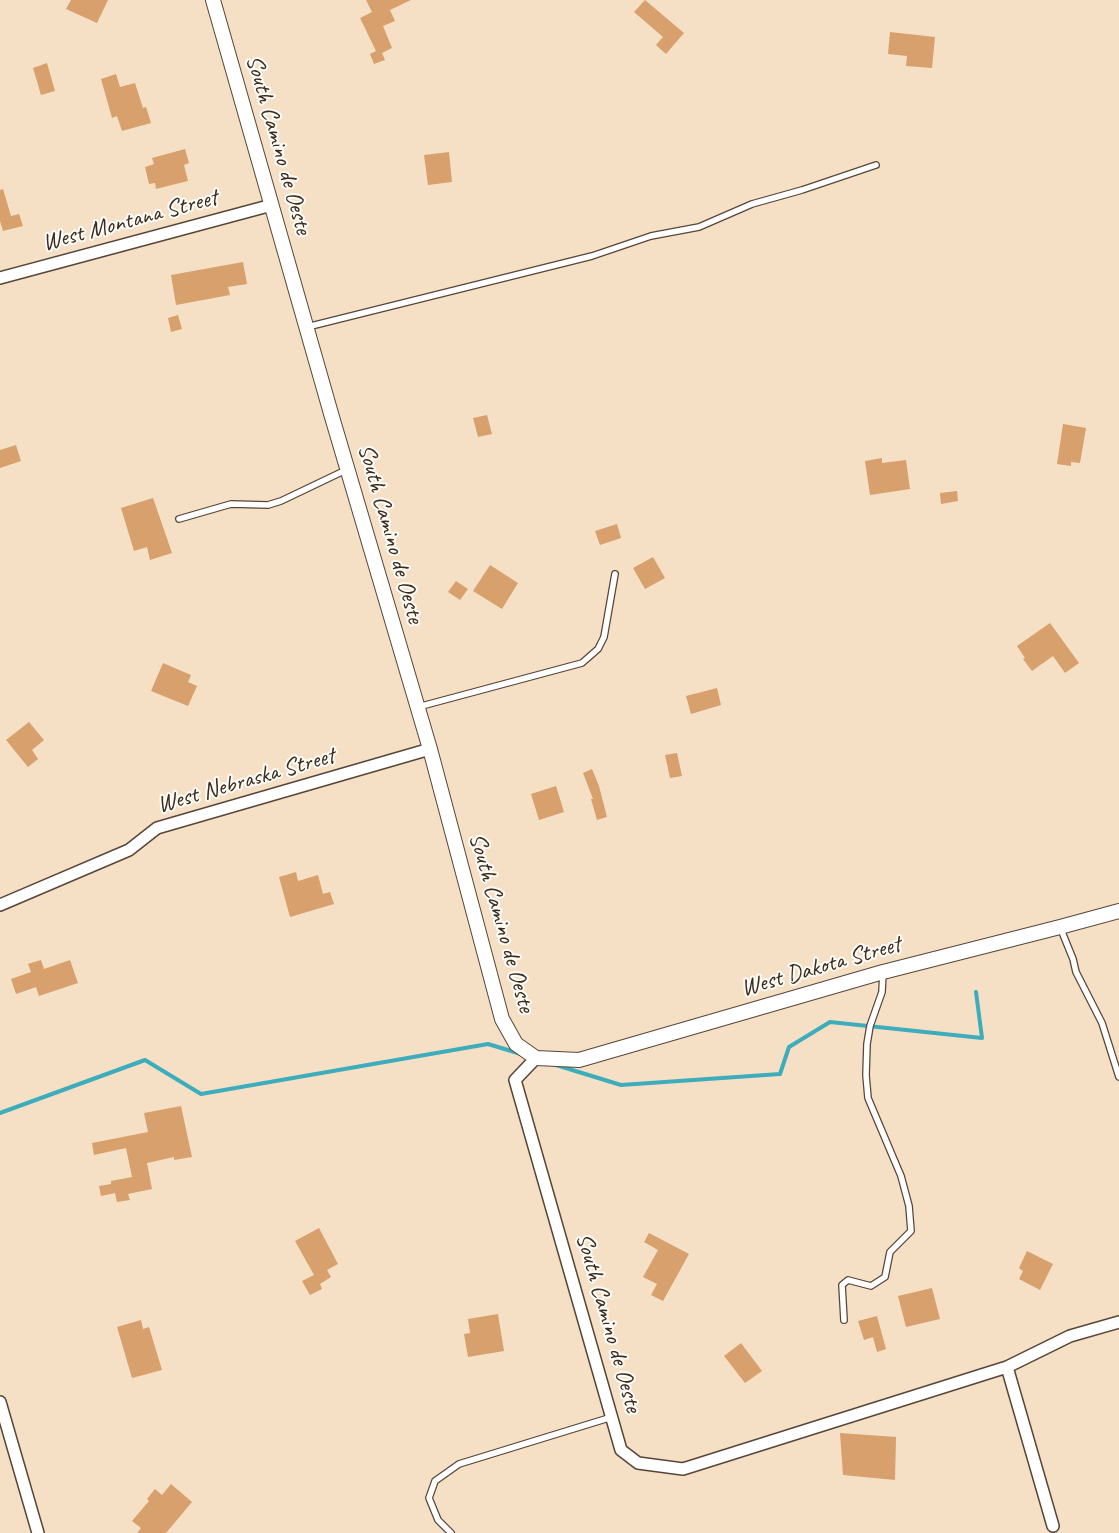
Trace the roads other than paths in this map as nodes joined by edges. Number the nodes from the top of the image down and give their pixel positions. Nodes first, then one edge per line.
1 (213, 0) edge
2 (876, 165) dead end
3 (272, 205) junction
4 (0, 278) edge
5 (307, 327) junction
6 (348, 469) junction
7 (179, 520) dead end
8 (615, 574) dead end
9 (418, 707) junction
10 (430, 749) junction
11 (0, 905) edge
12 (1119, 911) edge
13 (1060, 927) junction
14 (883, 972) junction
15 (536, 1058) junction
16 (1119, 1078) edge
17 (844, 1320) dead end
18 (1119, 1322) edge
19 (1007, 1367) junction
20 (0, 1402) edge
21 (612, 1417) junction
22 (1053, 1526) dead end
23 (38, 1533) edge
24 (451, 1533) edge

1 - 3 street, South Camino de Oeste
2 - 5 lane
3 - 4 street, West Montana Street
3 - 5 street, South Camino de Oeste
5 - 6 street, South Camino de Oeste
6 - 7 lane
6 - 9 street, South Camino de Oeste
8 - 9 lane
9 - 10 street, South Camino de Oeste
10 - 11 street, West Nebraska Street
10 - 15 street, South Camino de Oeste
12 - 13 street, West Dakota Street
13 - 14 street, West Dakota Street
13 - 16 lane
14 - 15 street, West Dakota Street
14 - 17 lane
15 - 21 street, South Camino de Oeste
18 - 19 street, South Camino de Oeste
19 - 21 street, South Camino de Oeste
19 - 22 street
20 - 23 street
21 - 24 lane

